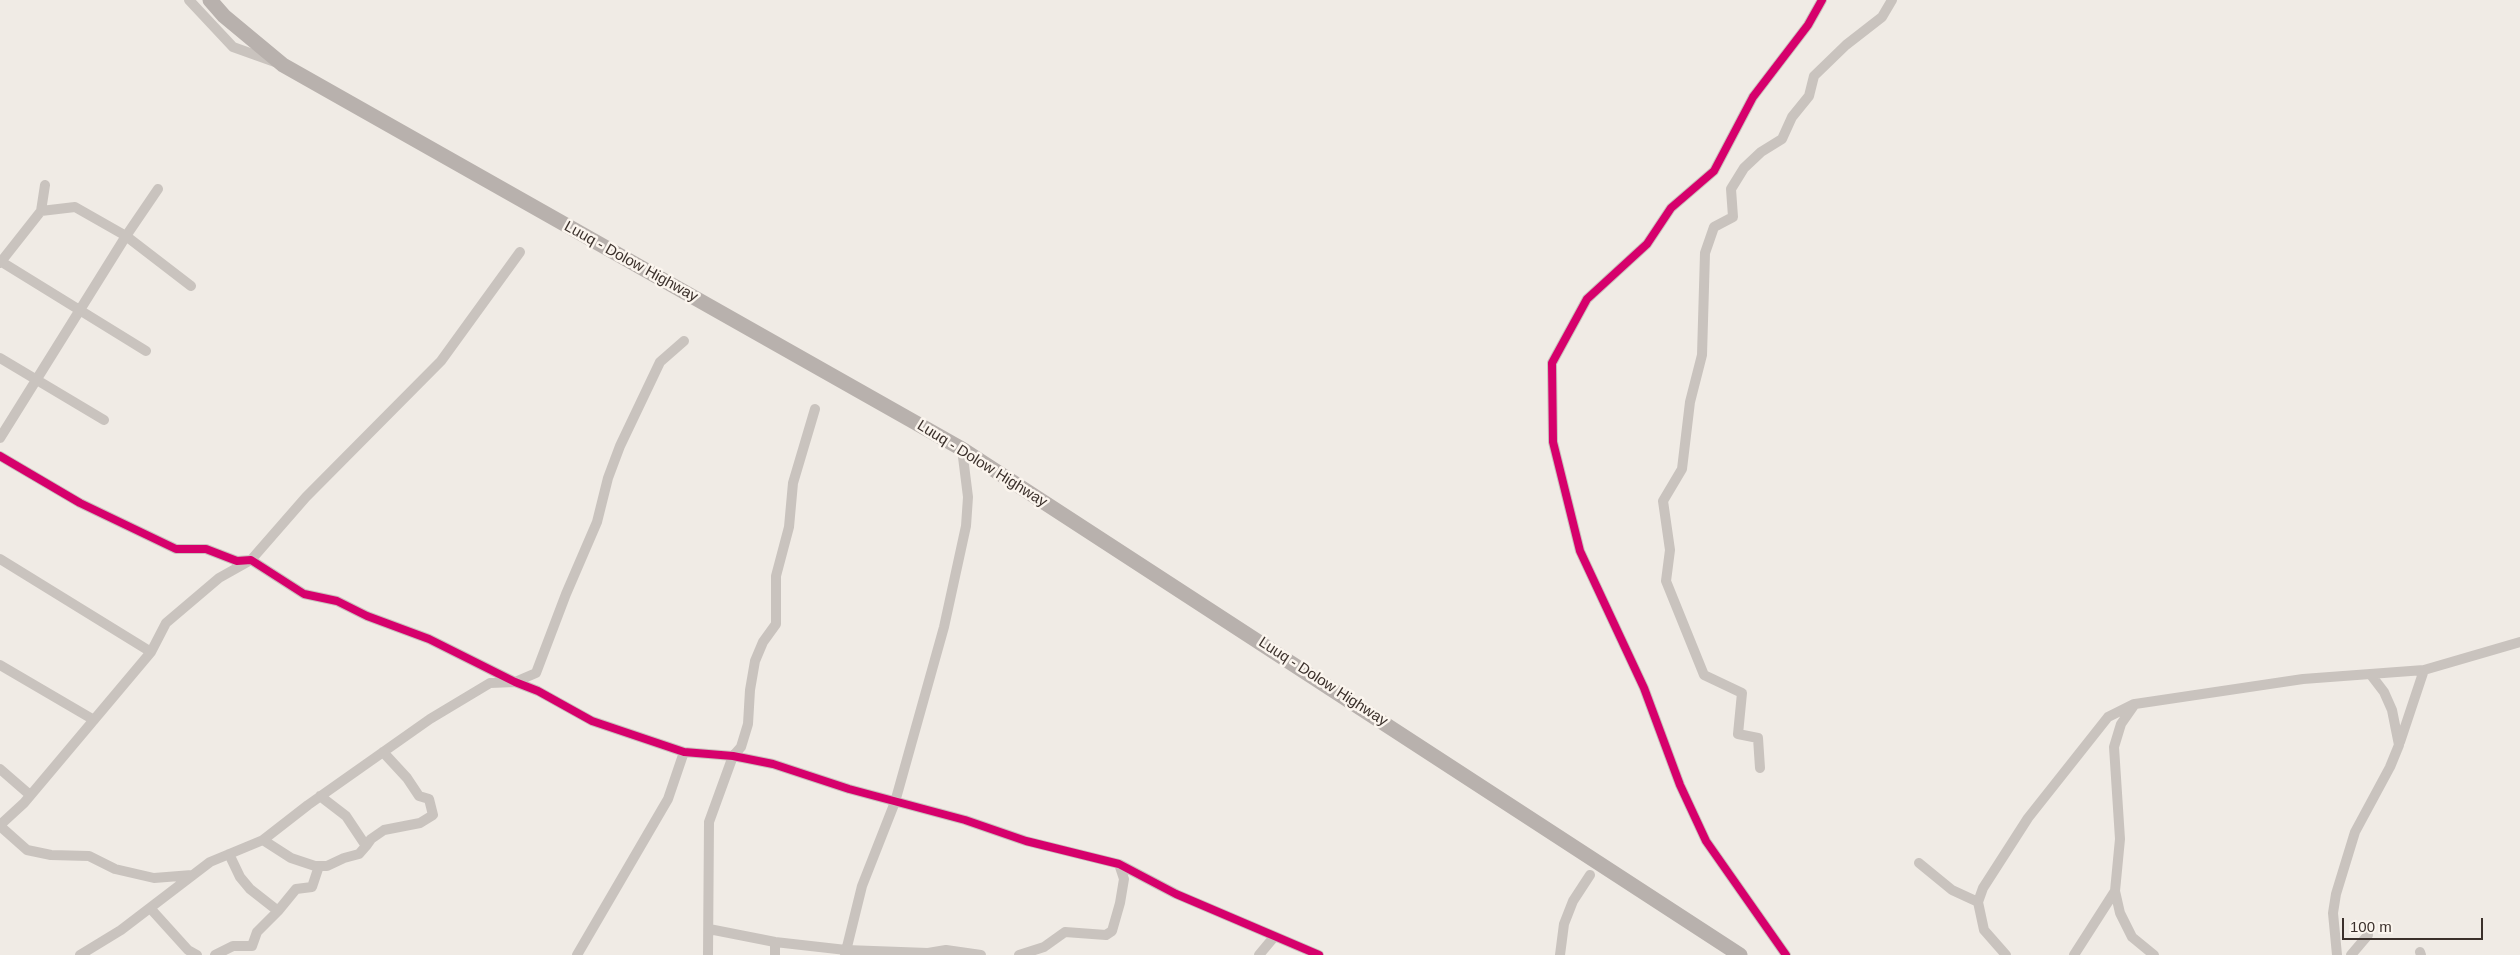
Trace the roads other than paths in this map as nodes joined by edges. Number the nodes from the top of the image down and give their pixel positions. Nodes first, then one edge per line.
1 (189, 0) edge
2 (210, 0) edge
3 (1822, 0) edge
4 (1892, 0) edge
5 (283, 65) junction
6 (44, 185) dead end
7 (158, 189) dead end
8 (41, 211) junction
9 (126, 236) junction
10 (520, 252) dead end
11 (0, 262) edge
12 (191, 286) dead end
13 (80, 310) junction
14 (684, 340) dead end
15 (146, 350) dead end
16 (0, 358) edge
17 (35, 378) junction
18 (814, 409) dead end
19 (104, 420) dead end
20 (0, 438) edge
21 (962, 449) junction
22 (0, 456) edge
23 (0, 559) edge
24 (251, 560) junction
25 (2520, 642) edge
26 (151, 652) junction
27 (0, 665) edge
28 (2424, 670) junction
29 (2370, 675) junction
30 (515, 682) junction
31 (2135, 704) junction
32 (94, 720) junction
33 (2399, 745) junction
34 (382, 752) junction
35 (684, 752) junction
36 (734, 756) junction
37 (1760, 768) dead end
38 (0, 769) edge
39 (30, 795) junction
40 (320, 796) junction
41 (895, 802) junction
42 (0, 826) edge
43 (263, 840) junction
44 (366, 846) junction
45 (229, 854) junction
46 (1919, 863) dead end
47 (1119, 864) junction
48 (318, 866) junction
49 (193, 875) junction
50 (1590, 875) dead end
51 (2115, 891) junction
52 (1978, 902) junction
53 (150, 908) junction
54 (278, 911) junction
55 (709, 929) junction
56 (2368, 935) dead end
57 (1274, 937) junction
58 (775, 942) junction
59 (101, 950) edge
60 (846, 952) edge
61 (579, 954) edge
62 (80, 955) edge
63 (197, 955) edge
64 (215, 955) edge
65 (708, 955) edge
66 (775, 955) edge
67 (981, 955) edge
68 (1019, 955) edge
69 (1259, 955) edge
70 (1319, 955) edge
71 (1560, 955) edge
72 (1740, 955) edge
73 (1786, 955) edge
74 (2006, 955) edge
75 (2074, 955) edge
76 (2154, 955) edge
77 (2336, 955) edge
78 (2351, 955) edge

1 - 5 street
2 - 5 main road, Luuq - Dolow Highway
3 - 73 street
4 - 37 street
5 - 21 main road, Luuq - Dolow Highway
6 - 8 street
7 - 9 street
8 - 9 street
8 - 11 street
9 - 12 street
9 - 13 street
10 - 24 street
11 - 13 street
13 - 15 street
13 - 17 street
14 - 30 street
16 - 17 street
17 - 19 street
17 - 20 street
18 - 36 street
21 - 41 street
21 - 72 main road, Luuq - Dolow Highway
22 - 24 street
23 - 26 street
24 - 26 street
24 - 30 street
25 - 28 street
26 - 32 street
27 - 32 street
28 - 29 street
28 - 33 street
29 - 31 street
29 - 33 street
30 - 34 street
30 - 35 street
31 - 51 street
31 - 52 street
32 - 39 street
33 - 77 street
34 - 40 street
34 - 44 street
35 - 36 street
35 - 61 street
36 - 41 street
36 - 55 street
38 - 39 street
39 - 42 street
40 - 43 street
40 - 44 street
41 - 47 street
41 - 60 street
42 - 49 street
43 - 45 street
43 - 48 street
44 - 48 street
45 - 49 street
45 - 54 street
46 - 52 street
47 - 57 street
47 - 68 street
48 - 54 street
49 - 53 street
50 - 71 street
51 - 75 street
51 - 76 street
52 - 74 street
53 - 59 street
53 - 63 street
54 - 64 street
55 - 58 street
55 - 65 street
56 - 78 street
57 - 69 street
57 - 70 street
58 - 60 street
58 - 66 street
59 - 62 street
60 - 67 street

